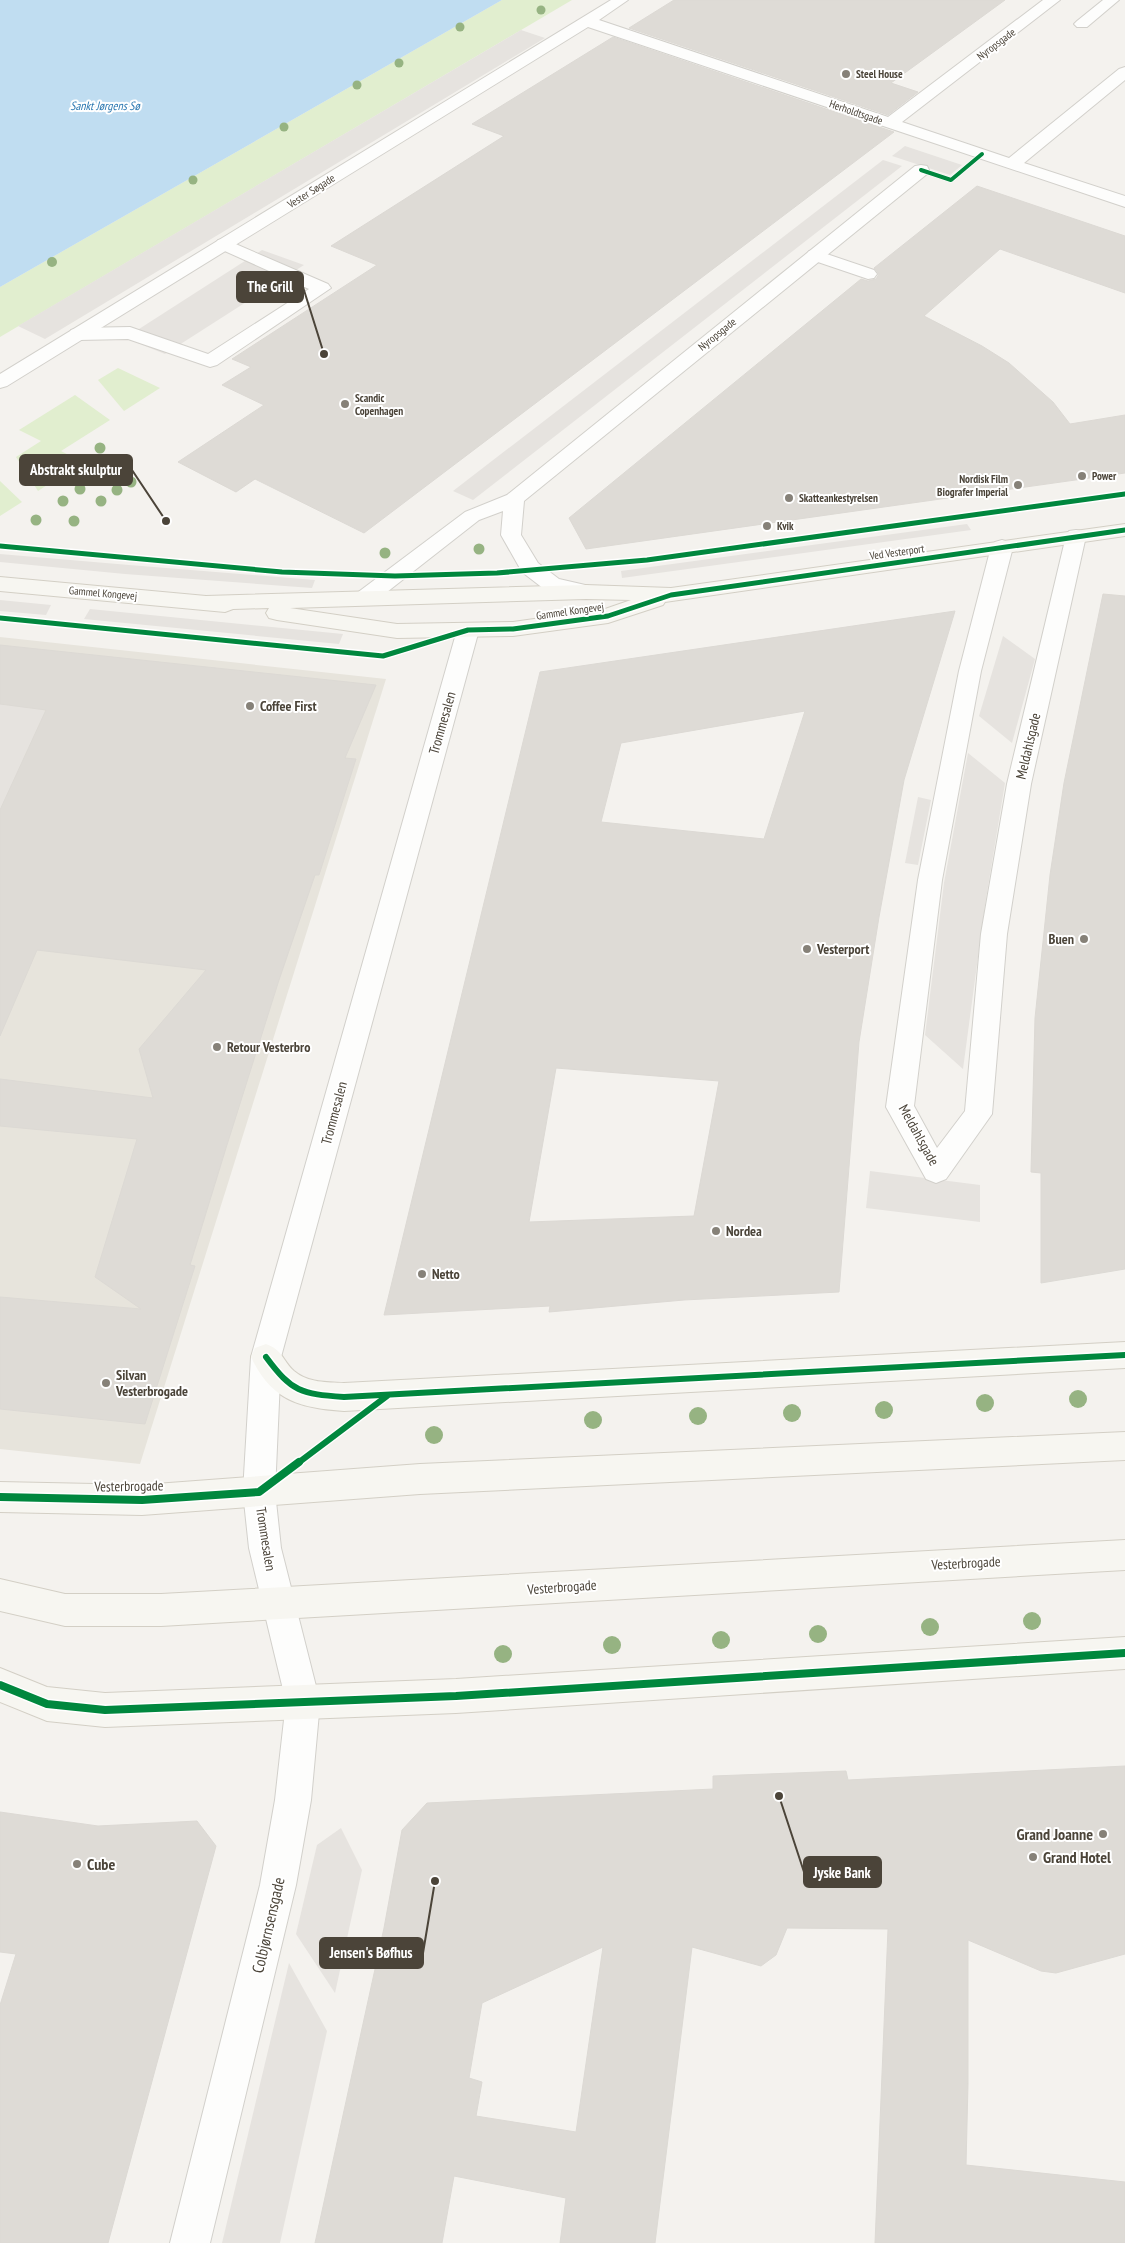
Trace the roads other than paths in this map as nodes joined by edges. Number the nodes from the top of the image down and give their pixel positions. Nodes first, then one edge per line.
1 (621, 0) edge
2 (1053, 0) edge
3 (1112, 0) edge
4 (1125, 5) edge
5 (586, 21) junction
6 (1125, 72) edge
7 (890, 123) junction
8 (1012, 164) junction
9 (921, 170) dead end
10 (1125, 202) edge
11 (224, 244) junction
12 (815, 255) junction
13 (868, 274) dead end
14 (78, 334) junction
15 (0, 382) edge
16 (514, 499) junction
17 (1125, 530) edge
18 (1076, 536) junction
19 (1002, 547) junction
20 (0, 584) edge
21 (586, 592) junction
22 (671, 595) junction
23 (365, 598) junction
24 (207, 603) junction
25 (468, 630) junction
26 (1125, 1355) edge
27 (266, 1358) junction
28 (1125, 1446) edge
29 (259, 1492) junction
30 (0, 1497) edge
31 (1125, 1555) edge
32 (0, 1595) edge
33 (278, 1604) junction
34 (1125, 1653) edge
35 (0, 1685) edge
36 (303, 1702) junction
37 (190, 2243) edge

1 - 5 street, Vester Søgade
2 - 7 street, Nyropsgade
3 - 4 street
5 - 7 street, Herholdtsgade
5 - 11 street, Vester Søgade
6 - 8 street
7 - 8 street, Herholdtsgade
8 - 10 street, Herholdtsgade
9 - 12 street, Nyropsgade
11 - 14 street, Vester Søgade
11 - 14 street
12 - 13 street
12 - 16 street, Nyropsgade
14 - 15 street, Vester Søgade
16 - 21 street
16 - 23 street, Nyropsgade
17 - 18 street, Ved Vesterport
18 - 19 street, Ved Vesterport
18 - 19 street, Meldahlsgade
19 - 22 street, Ved Vesterport
20 - 24 street, Gammel Kongevej
21 - 22 street, Gammel Kongevej
21 - 23 street, Gammel Kongevej
22 - 25 street, Gammel Kongevej
23 - 24 street, Gammel Kongevej
24 - 25 street, Gammel Kongevej
25 - 27 street, Trommesalen
26 - 27 street
27 - 29 street, Trommesalen
28 - 29 street, Vesterbrogade
29 - 30 street, Vesterbrogade
29 - 33 street, Trommesalen
31 - 33 street, Vesterbrogade
32 - 33 street, Vesterbrogade
33 - 36 street, Colbjørnsensgade
34 - 36 street
35 - 36 street
36 - 37 street, Colbjørnsensgade

